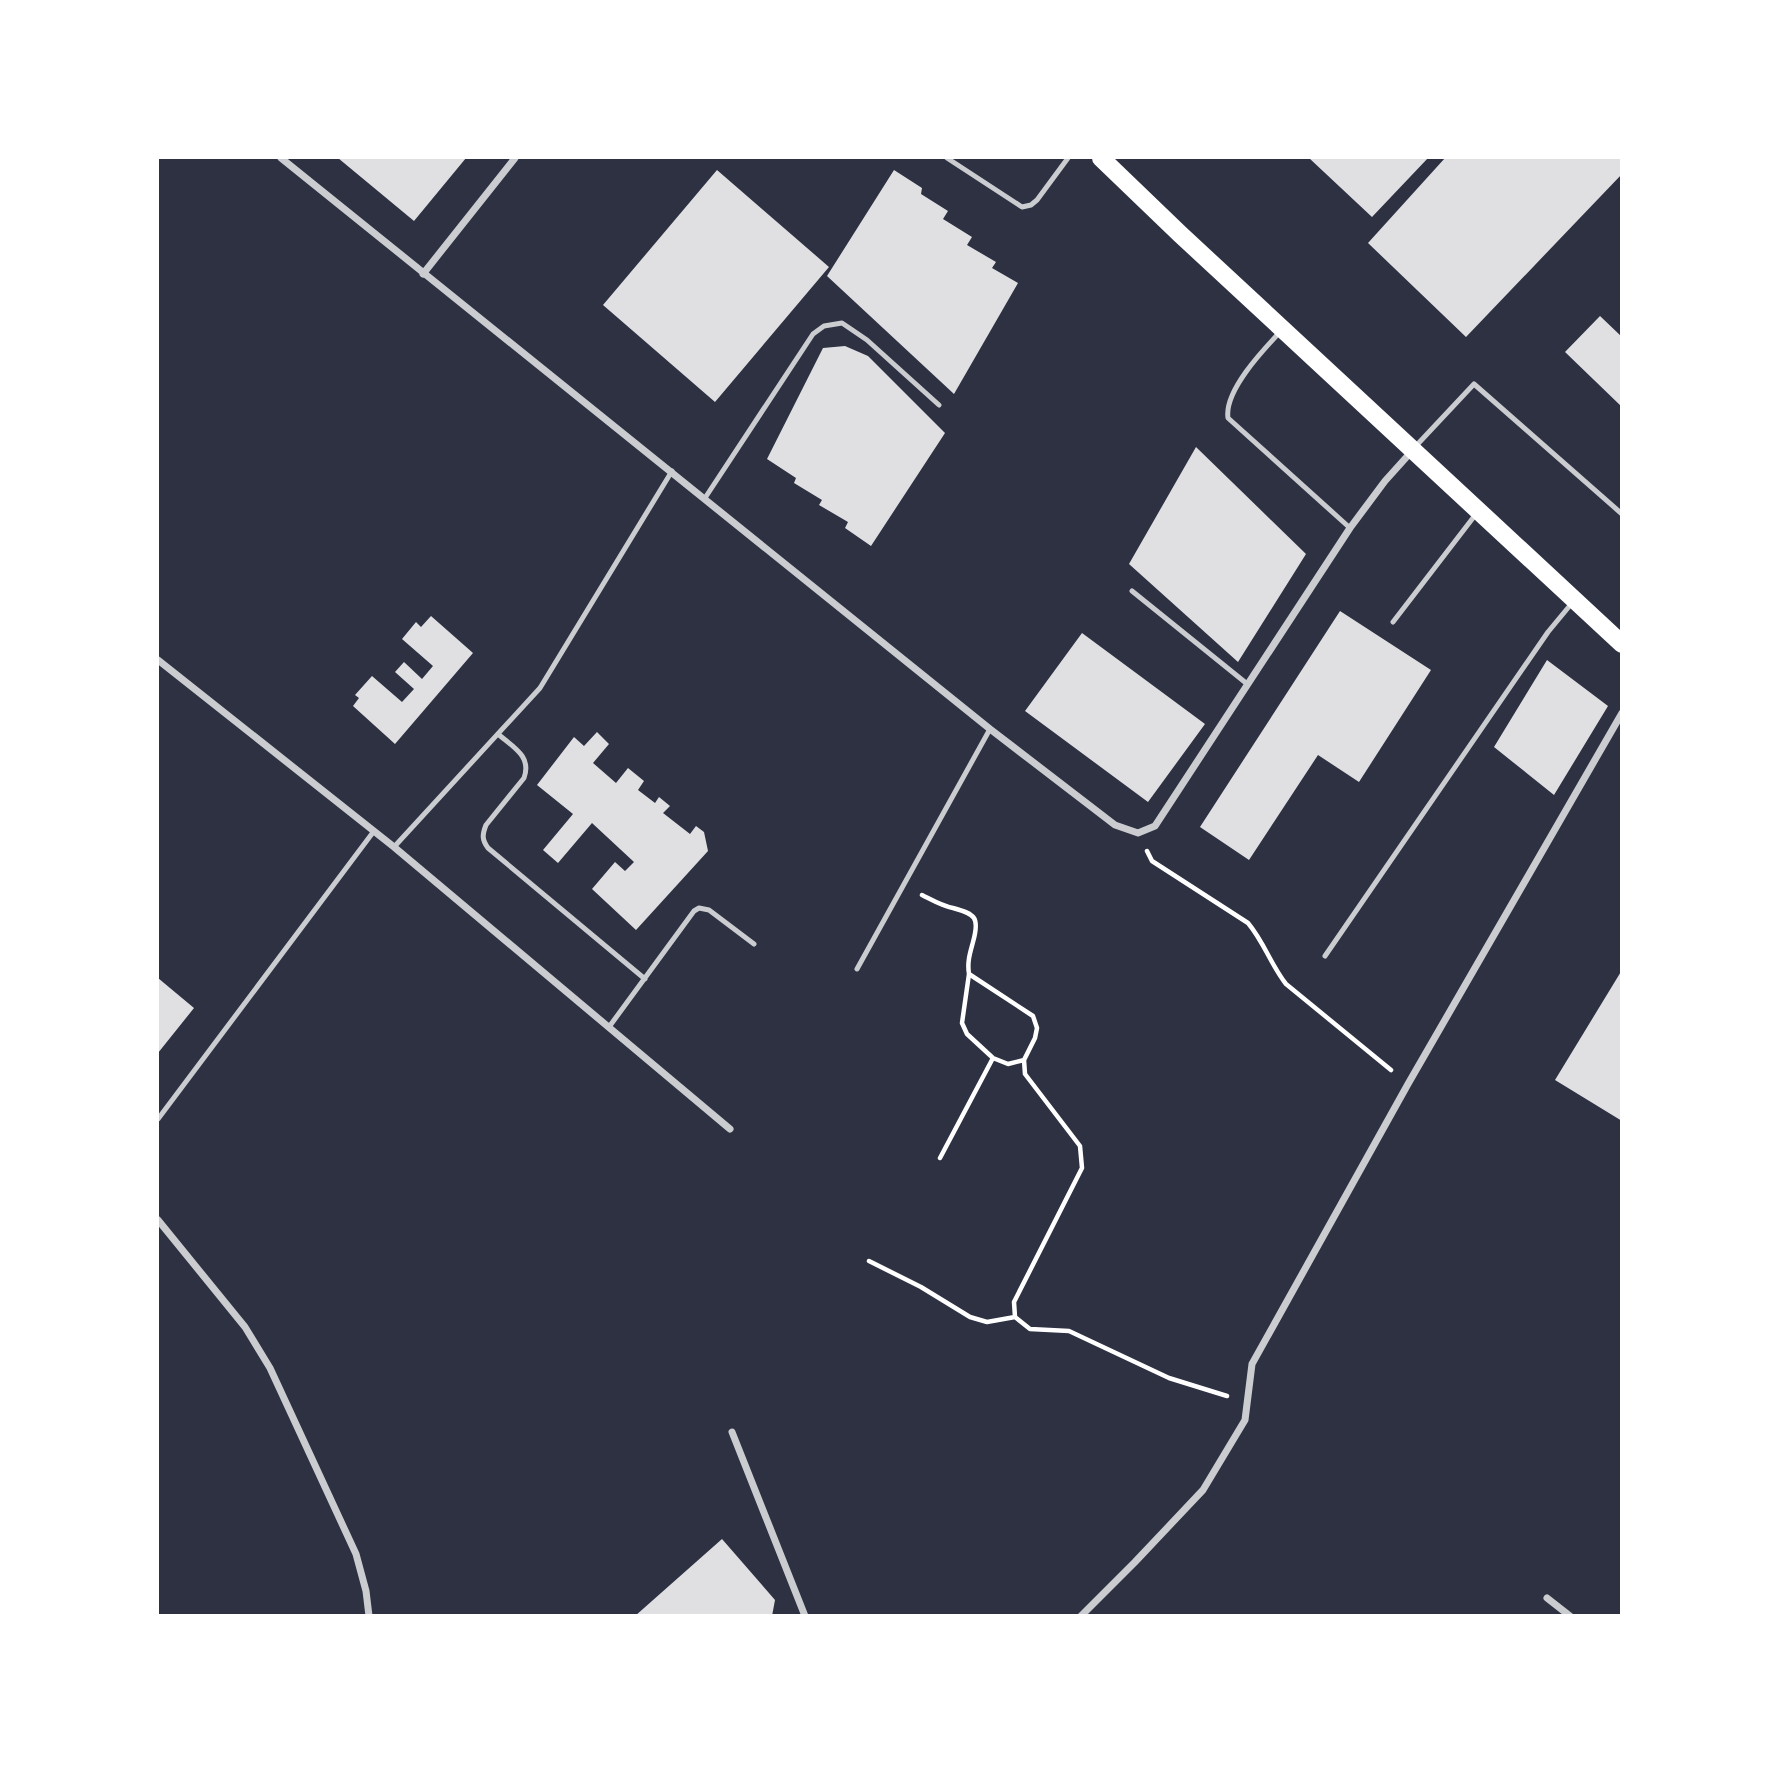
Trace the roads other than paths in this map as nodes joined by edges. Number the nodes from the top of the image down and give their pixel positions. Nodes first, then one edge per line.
1 (281, 158) edge
2 (515, 158) edge
3 (947, 158) edge
4 (1068, 158) edge
5 (1101, 158) edge
6 (423, 274) junction
7 (1283, 329) junction
8 (939, 405) dead end
9 (1412, 451) junction
10 (671, 471) junction
11 (705, 498) junction
12 (1478, 512) junction
13 (1622, 514) edge
14 (1350, 528) junction
15 (1132, 591) dead end
16 (1574, 600) junction
17 (1393, 622) dead end
18 (1622, 644) edge
19 (158, 660) edge
20 (1246, 684) junction
21 (1622, 713) edge
22 (990, 729) junction
23 (498, 734) junction
24 (374, 831) junction
25 (394, 846) junction
26 (754, 944) dead end
27 (1325, 956) dead end
28 (857, 969) dead end
29 (645, 979) junction
30 (609, 1027) junction
31 (158, 1119) edge
32 (730, 1129) dead end
33 (158, 1220) edge
34 (732, 1432) dead end
35 (1547, 1598) dead end
36 (369, 1615) edge
37 (805, 1615) edge
38 (1081, 1615) edge
39 (1570, 1615) edge

1 - 6 street
2 - 6 street
3 - 4 lane
5 - 7 main road
6 - 10 street
7 - 9 main road
7 - 14 lane
8 - 11 lane
9 - 12 main road
9 - 13 lane
9 - 14 street
10 - 11 street
10 - 23 lane
11 - 22 street
12 - 16 main road
12 - 17 lane
14 - 20 street
15 - 20 lane
16 - 18 main road
16 - 27 lane
19 - 24 street
20 - 22 street
21 - 38 street
22 - 28 lane
23 - 25 lane
23 - 29 lane
24 - 25 street
24 - 31 lane
25 - 30 street
26 - 29 lane
29 - 30 lane
30 - 32 street
33 - 36 street
34 - 37 street
35 - 39 street

